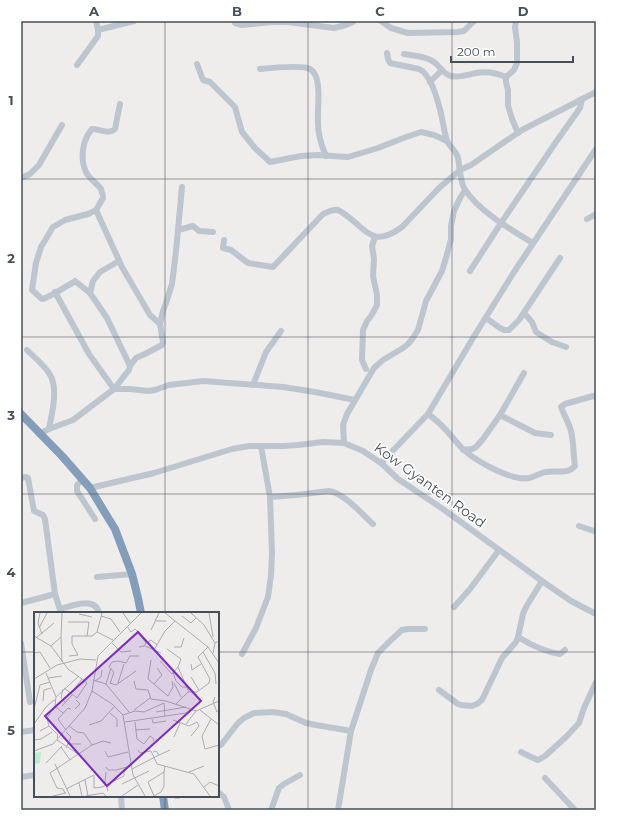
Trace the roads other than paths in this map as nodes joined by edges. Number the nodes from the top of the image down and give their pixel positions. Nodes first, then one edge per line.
1 (96, 21) edge
2 (134, 21) edge
3 (353, 21) edge
4 (381, 21) edge
5 (474, 21) edge
6 (516, 21) edge
7 (235, 23) dead end
8 (98, 30) junction
9 (387, 53) dead end
10 (404, 54) dead end
11 (197, 64) dead end
12 (77, 65) dead end
13 (260, 69) dead end
14 (442, 70) junction
15 (506, 77) junction
16 (430, 82) junction
17 (596, 92) edge
18 (582, 100) junction
19 (120, 104) dead end
20 (62, 125) dead end
21 (518, 133) junction
22 (447, 141) junction
23 (596, 149) edge
24 (326, 156) junction
25 (460, 170) junction
26 (21, 178) edge
27 (182, 187) dead end
28 (466, 190) junction
29 (96, 210) junction
30 (596, 214) edge
31 (587, 219) dead end
32 (501, 223) junction
33 (178, 230) junction
34 (213, 232) dead end
35 (375, 237) junction
36 (224, 240) dead end
37 (533, 243) junction
38 (560, 258) dead end
39 (119, 261) junction
40 (470, 271) dead end
41 (55, 292) junction
42 (90, 293) junction
43 (524, 313) junction
44 (486, 318) junction
45 (160, 324) junction
46 (281, 331) dead end
47 (566, 347) dead end
48 (28, 350) dead end
49 (130, 366) junction
50 (366, 369) dead end
51 (524, 373) dead end
52 (253, 385) junction
53 (114, 389) junction
54 (596, 397) edge
55 (355, 400) junction
56 (21, 414) edge
57 (428, 414) junction
58 (500, 415) junction
59 (48, 429) junction
60 (40, 434) junction
61 (551, 435) dead end
62 (344, 443) junction
63 (261, 446) junction
64 (464, 450) junction
65 (381, 463) junction
66 (21, 478) edge
67 (82, 480) junction
68 (90, 488) junction
69 (270, 497) junction
70 (95, 519) dead end
71 (373, 524) dead end
72 (579, 526) dead end
73 (596, 530) edge
74 (499, 550) junction
75 (132, 574) junction
76 (97, 576) dead end
77 (542, 581) junction
78 (54, 594) junction
79 (21, 603) edge
80 (454, 607) dead end
81 (61, 611) edge
82 (99, 612) edge
83 (141, 612) edge
84 (596, 614) edge
85 (425, 629) dead end
86 (518, 637) junction
87 (21, 643) edge
88 (565, 650) dead end
89 (242, 654) dead end
90 (23, 669) edge
91 (596, 682) edge
92 (439, 690) dead end
93 (30, 702) dead end
94 (34, 730) edge
95 (351, 731) junction
96 (21, 732) edge
97 (219, 746) edge
98 (521, 752) dead end
99 (34, 775) edge
100 (300, 775) dead end
101 (21, 777) edge
102 (544, 778) dead end
103 (219, 793) edge
104 (120, 797) edge
105 (163, 797) edge
106 (122, 810) edge
107 (165, 810) edge
108 (229, 810) edge
109 (271, 810) edge
110 (338, 810) edge
111 (576, 810) edge

1 - 8 street
2 - 8 street
3 - 7 street
4 - 5 street
6 - 15 street
8 - 12 street
9 - 16 street
10 - 14 street
11 - 24 street
13 - 24 street
14 - 15 street
14 - 16 street
15 - 21 street
16 - 22 street
17 - 18 street
18 - 21 street
18 - 32 street
19 - 29 street
20 - 26 street
21 - 25 street
22 - 24 street
22 - 25 street
23 - 37 street
25 - 28 street
25 - 35 street
27 - 33 street
28 - 32 street
28 - 55 street
29 - 39 street
29 - 41 street
30 - 31 street
32 - 37 street
32 - 40 street
33 - 34 street
33 - 45 street
35 - 36 street
35 - 50 street
37 - 44 street
38 - 43 street
39 - 42 street
39 - 45 street
41 - 42 street
41 - 53 street
42 - 49 street
43 - 44 street
43 - 47 street
44 - 57 street
45 - 49 street
46 - 52 street
48 - 59 street
49 - 53 street
51 - 58 street
52 - 53 street
52 - 55 street
53 - 59 street
54 - 64 street
55 - 62 street
56 - 60 highway
57 - 64 street
57 - 65 street
58 - 61 street
58 - 64 street
59 - 60 street
60 - 67 highway
62 - 63 street, Kow Gyanten Road
62 - 65 street, Kow Gyanten Road
63 - 68 street, Kow Gyanten Road
63 - 69 street
65 - 74 street, Kow Gyanten Road
66 - 78 street
67 - 68 highway
67 - 70 street
68 - 75 highway
69 - 71 street
69 - 89 street
72 - 73 street
74 - 77 street, Kow Gyanten Road
74 - 80 street
75 - 76 street
75 - 83 highway
77 - 84 street, Kow Gyanten Road
77 - 86 street
78 - 79 street
78 - 81 street
81 - 82 street
85 - 95 street
86 - 88 street
86 - 92 street
87 - 90 street
90 - 93 street
91 - 98 street
94 - 96 street
95 - 97 street
95 - 110 street
99 - 101 street
100 - 109 street
102 - 111 street
103 - 108 street
104 - 106 street
105 - 107 highway

